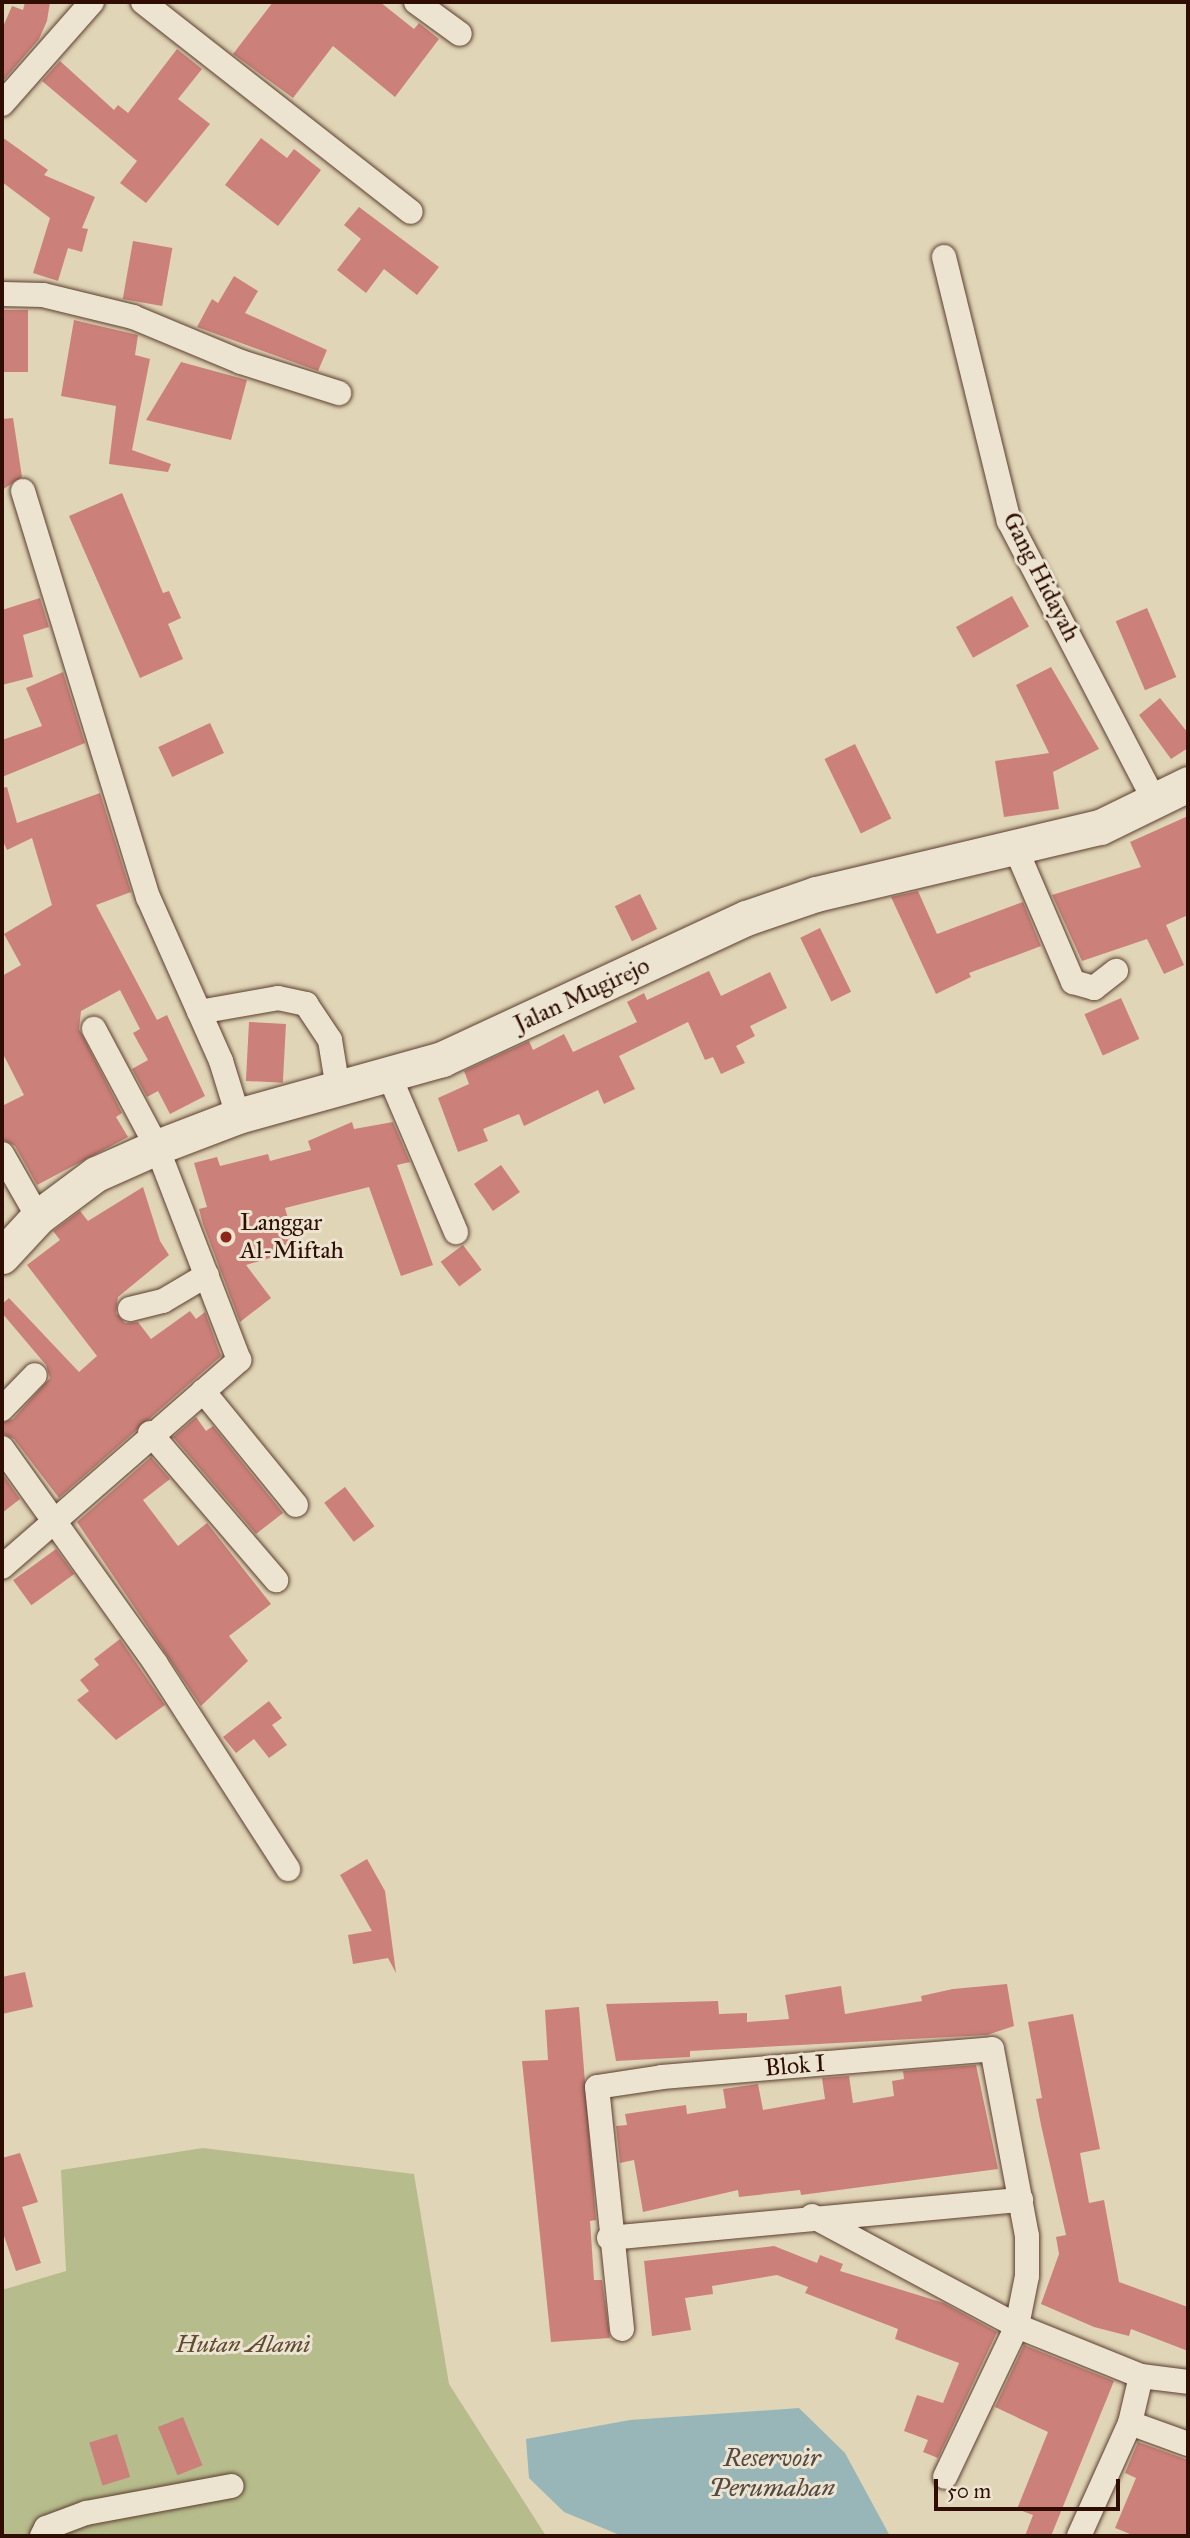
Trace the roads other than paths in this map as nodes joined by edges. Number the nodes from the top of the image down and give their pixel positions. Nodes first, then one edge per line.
1 (92, 2) edge
2 (143, 2) edge
3 (416, 2) edge
4 (460, 34) dead end
5 (2, 104) edge
6 (411, 212) dead end
7 (944, 257) dead end
8 (2, 294) edge
9 (338, 393) dead end
10 (23, 491) dead end
11 (1188, 784) edge
12 (1155, 801) junction
13 (1016, 849) junction
14 (1116, 971) dead end
15 (199, 1012) junction
16 (93, 1029) dead end
17 (389, 1075) junction
18 (338, 1089) junction
19 (238, 1116) junction
20 (157, 1147) junction
21 (2, 1154) edge
22 (38, 1217) junction
23 (456, 1232) dead end
24 (2, 1256) edge
25 (206, 1275) junction
26 (130, 1309) dead end
27 (35, 1375) dead end
28 (203, 1391) junction
29 (2, 1409) edge
30 (150, 1433) junction
31 (2, 1448) edge
32 (296, 1505) dead end
33 (58, 1524) junction
34 (2, 1567) edge
35 (276, 1580) dead end
36 (288, 1869) dead end
37 (1021, 2200) junction
38 (812, 2216) junction
39 (609, 2238) junction
40 (1017, 2326) junction
41 (622, 2329) dead end
42 (1142, 2376) junction
43 (1188, 2382) edge
44 (1130, 2423) junction
45 (1188, 2444) edge
46 (945, 2477) dead end
47 (232, 2486) dead end
48 (42, 2536) edge
49 (1079, 2536) edge

1 - 5 street
2 - 6 street
3 - 4 street
7 - 12 street, Gang Hidayah
8 - 9 street
10 - 15 street
11 - 12 street, Jalan Mugirejo
12 - 13 street, Jalan Mugirejo
13 - 14 street
13 - 17 street, Jalan Mugirejo
15 - 18 street
15 - 19 street
16 - 20 street
17 - 18 street, Jalan Mugirejo
17 - 23 street
18 - 19 street, Jalan Mugirejo
19 - 20 street, Jalan Mugirejo
20 - 22 street, Jalan Mugirejo
20 - 25 street
21 - 22 street
22 - 24 street, Jalan Mugirejo
25 - 26 street
25 - 28 street
27 - 29 street
28 - 30 street
28 - 32 street
30 - 33 street
30 - 35 street
31 - 33 street
33 - 34 street
33 - 36 street
37 - 38 street
37 - 39 street, Blok I
37 - 40 street, Blok I
38 - 39 street
38 - 40 street
39 - 41 street, Blok I
40 - 42 street
40 - 46 street, Blok I
42 - 43 street
42 - 44 street
44 - 45 street
44 - 49 street
47 - 48 street

